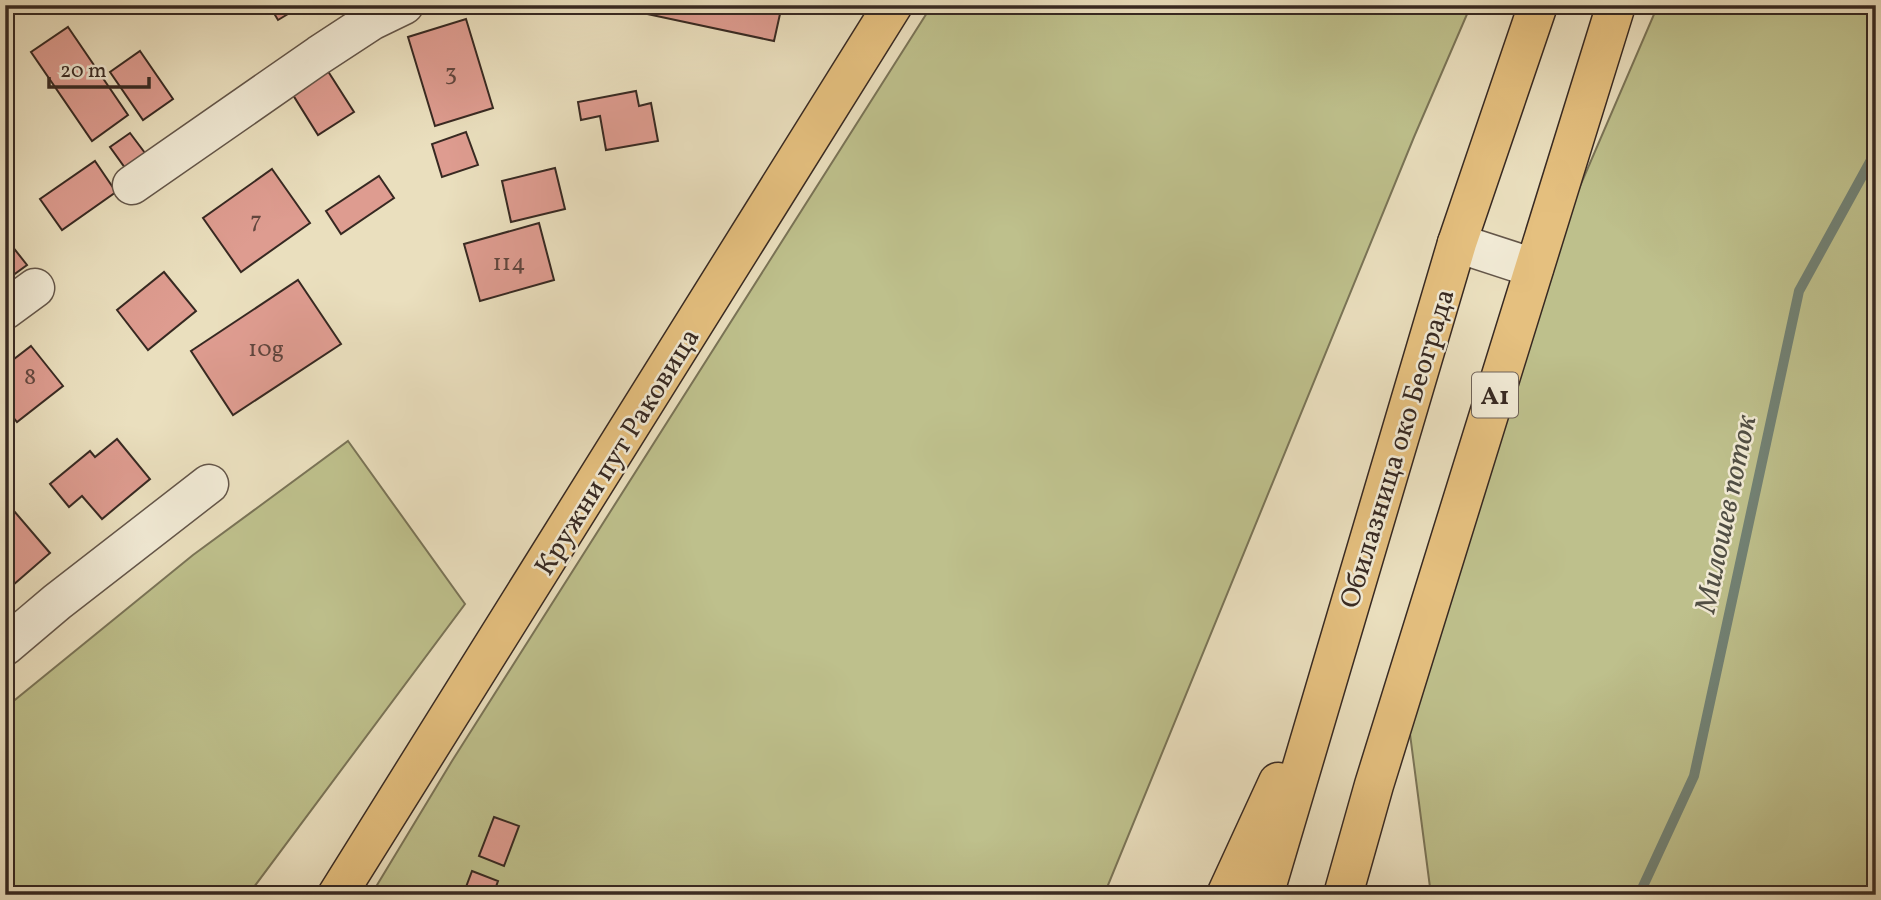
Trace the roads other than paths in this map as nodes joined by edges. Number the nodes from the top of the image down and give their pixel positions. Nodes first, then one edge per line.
1 (404, 5) edge
2 (893, 5) edge
3 (1538, 5) edge
4 (1616, 5) edge
5 (132, 185) dead end
6 (1457, 243) junction
7 (1534, 268) junction
8 (209, 484) dead end
9 (5, 646) edge
10 (1330, 673) junction
11 (1374, 785) junction
12 (337, 895) edge
13 (1226, 895) edge
14 (1264, 895) edge
15 (1343, 895) edge
16 (1370, 895) edge

1 - 5 street
2 - 12 main road, Кружни пут Раковица
3 - 6 main road, Обилазница око Београда
4 - 7 main road, A1
6 - 7 street
6 - 10 main road, Обилазница око Београда
7 - 11 main road, A1
8 - 9 street
10 - 13 main road
10 - 14 main road, Обилазница око Београда
11 - 15 main road, A1
11 - 16 main road

